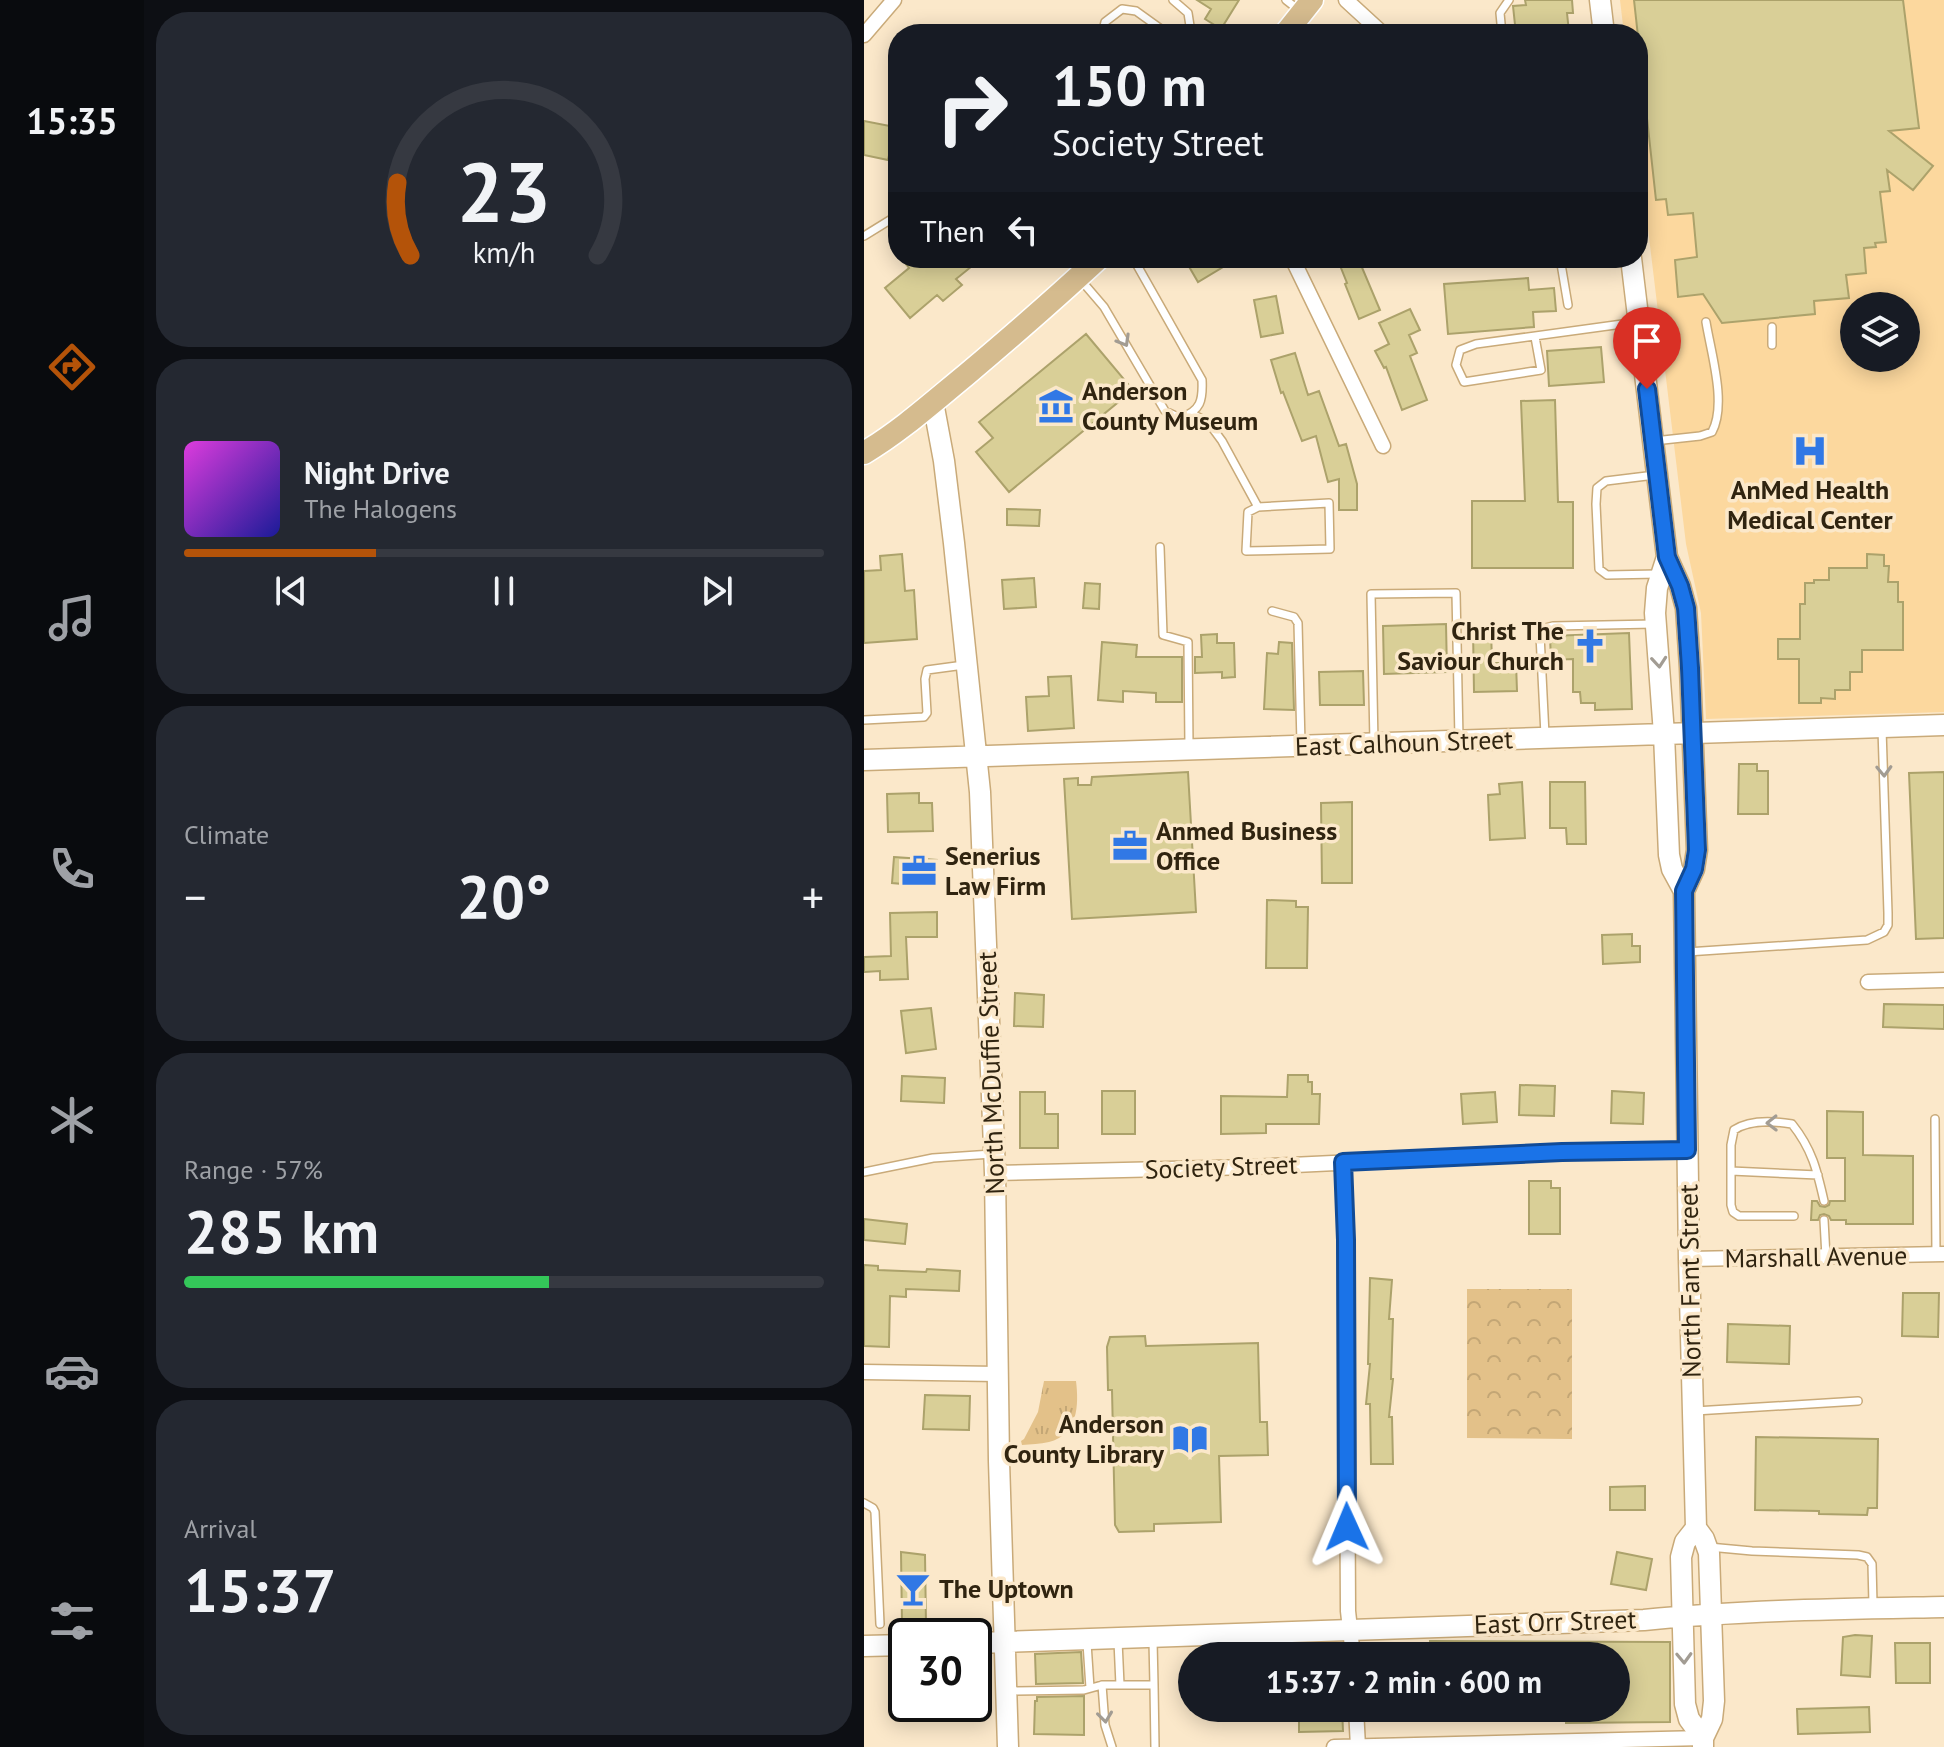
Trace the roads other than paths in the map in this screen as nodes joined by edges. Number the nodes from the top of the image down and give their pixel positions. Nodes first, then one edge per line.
1 (894, 0) edge
2 (1173, 0) edge
3 (1346, 0) edge
4 (1509, 0) edge
5 (1600, 0) edge
6 (1300, 4) edge
7 (1104, 24) edge
8 (1154, 24) edge
9 (1190, 24) edge
10 (1290, 24) edge
11 (1372, 24) edge
12 (1501, 24) edge
13 (1603, 24) edge
14 (864, 35) edge
15 (888, 221) edge
16 (864, 236) edge
17 (1088, 268) edge
18 (1139, 268) edge
19 (1297, 268) edge
20 (1562, 268) edge
21 (1632, 268) edge
22 (1078, 278) junction
23 (1568, 305) dead end
24 (1639, 322) junction
25 (1706, 322) dead end
26 (1772, 327) dead end
27 (1535, 337) junction
28 (1772, 345) dead end
29 (933, 402) junction
30 (1192, 414) junction
31 (1653, 441) junction
32 (1383, 446) dead end
33 (864, 453) edge
34 (1657, 475) junction
35 (1258, 507) junction
36 (1160, 547) dead end
37 (1664, 566) junction
38 (1272, 611) dead end
39 (1656, 624) junction
40 (966, 665) junction
41 (864, 720) edge
42 (1944, 725) edge
43 (1882, 728) junction
44 (1664, 734) junction
45 (1693, 734) junction
46 (1545, 738) junction
47 (1459, 741) junction
48 (1374, 744) junction
49 (1301, 746) junction
50 (1189, 750) junction
51 (976, 756) junction
52 (864, 760) edge
53 (1684, 891) junction
54 (1685, 952) junction
55 (1944, 980) edge
56 (1868, 982) dead end
57 (1935, 1119) dead end
58 (1687, 1150) junction
59 (1343, 1162) junction
60 (994, 1164) junction
61 (1731, 1171) junction
62 (864, 1172) edge
63 (1818, 1175) junction
64 (1824, 1201) dead end
65 (1794, 1216) dead end
66 (1824, 1220) dead end
67 (1940, 1254) edge
68 (1826, 1257) junction
69 (1689, 1259) junction
70 (864, 1372) edge
71 (998, 1374) junction
72 (1858, 1401) dead end
73 (1693, 1411) junction
74 (864, 1503) edge
75 (1696, 1528) junction
76 (1707, 1547) junction
77 (1944, 1607) edge
78 (1873, 1608) junction
79 (1710, 1613) junction
80 (1683, 1616) junction
81 (880, 1624) dead end
82 (1351, 1629) junction
83 (1153, 1638) junction
84 (1117, 1639) junction
85 (1087, 1640) junction
86 (1352, 1642) edge
87 (992, 1643) edge
88 (1004, 1643) junction
89 (888, 1645) edge
90 (864, 1646) edge
91 (1102, 1685) junction
92 (1120, 1685) junction
93 (1154, 1685) junction
94 (1090, 1688) junction
95 (1005, 1691) junction
96 (1357, 1722) edge
97 (1703, 1743) edge
98 (1008, 1747) edge
99 (1112, 1747) edge
100 (1155, 1747) edge
101 (1334, 1747) edge
102 (1358, 1747) edge

1 - 14 street
2 - 9 lane
3 - 11 street
4 - 12 lane
5 - 13 street
6 - 10 main road
7 - 8 lane
15 - 16 lane
17 - 22 main road
18 - 30 lane
19 - 32 street
20 - 23 lane
21 - 24 street, North Fant Street
22 - 29 main road
22 -> 30 lane
24 - 27 lane
24 - 31 street, North Fant Street
25 - 31 lane
26 - 28 lane
27 - 27 lane
29 - 33 main road
29 - 40 street, North McDuffie Street
30 - 35 lane
31 - 34 street, North Fant Street
34 - 37 street, North Fant Street
34 - 37 lane
35 - 35 lane
36 - 50 lane
37 - 39 street, North Fant Street
37 - 45 street, North Fant Street
38 - 49 lane
39 -> 44 street, North Fant Street
39 - 46 lane
40 - 41 lane
40 - 51 street, North McDuffie Street
42 - 43 street, East Calhoun Street
43 - 45 street, East Calhoun Street
43 -> 54 lane
44 - 45 street, East Calhoun Street
44 - 46 street, East Calhoun Street
44 - 53 street, North Fant Street
45 - 53 street, North Fant Street
46 - 47 street, East Calhoun Street
47 - 48 street, East Calhoun Street
47 - 48 lane
48 - 49 street, East Calhoun Street
49 - 50 street, East Calhoun Street
50 - 51 street, East Calhoun Street
51 - 52 street, East Calhoun Street
51 - 60 street, North McDuffie Street
53 - 54 street, North Fant Street
54 - 58 street, North Fant Street
55 - 56 street
57 - 67 lane
58 - 59 street, Society Street
58 - 69 street, North Fant Street
59 - 60 street, Society Street
59 - 82 street
60 - 62 lane
60 - 71 street, North McDuffie Street
61 - 63 lane
63 -> 61 lane
61 - 65 lane
63 - 64 lane
66 - 68 lane
67 - 68 street, Marshall Avenue
68 - 69 street, Marshall Avenue
69 - 73 street, North Fant Street
70 - 71 street
71 - 88 street, North McDuffie Street
72 - 73 lane
73 - 75 street, North Fant Street
74 - 81 lane
75 - 76 street, North Fant Street
75 - 80 street, North Fant Street
76 - 78 lane
76 - 79 street, North Fant Street
77 - 78 street, East Orr Street
78 - 79 street, East Orr Street
79 - 80 street, East Orr Street
79 - 97 street, North Fant Street
80 - 82 street, East Orr Street
80 -> 97 street, North Fant Street
82 - 83 street, East Orr Street
82 - 86 street
83 - 84 street, East Orr Street
83 - 93 lane
84 - 85 street, East Orr Street
84 - 92 lane
85 - 88 street, East Orr Street
85 - 94 lane
87 - 88 street, East Orr Street
88 - 95 street, North McDuffie Street
89 - 90 street
91 - 92 lane
91 - 94 lane
91 -> 99 lane
92 - 93 lane
93 - 100 lane
94 - 95 lane
95 - 98 street, North McDuffie Street
96 - 102 street
97 - 102 street
101 - 102 street

